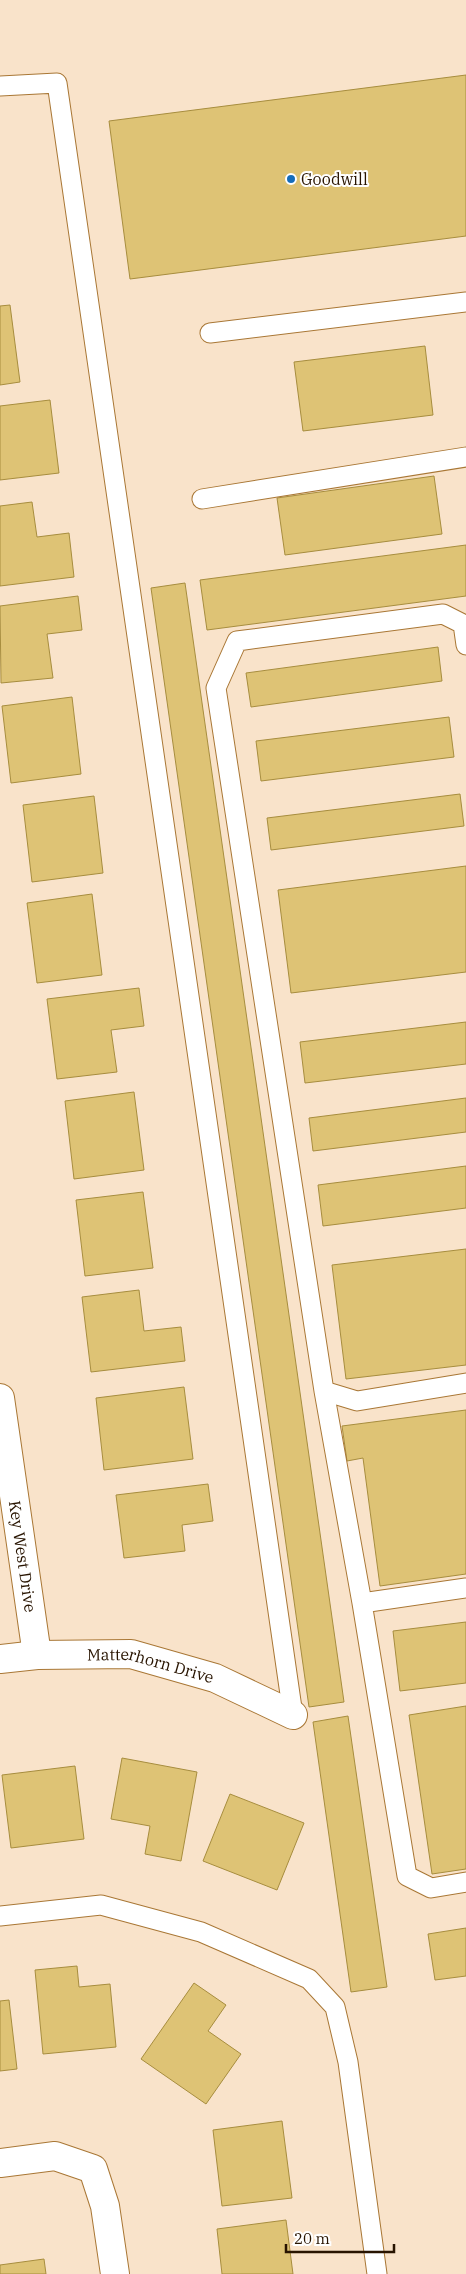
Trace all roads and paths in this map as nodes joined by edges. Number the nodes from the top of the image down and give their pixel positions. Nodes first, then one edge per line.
1 (0, 86) edge
2 (466, 302) edge
3 (210, 334) dead end
4 (466, 457) edge
5 (202, 499) dead end
6 (466, 645) edge
7 (466, 1383) edge
8 (324, 1391) junction
9 (1, 1410) edge
10 (466, 1588) edge
11 (362, 1603) junction
12 (37, 1655) junction
13 (0, 1659) edge
14 (293, 1714) joint
15 (466, 1882) edge
16 (0, 1916) edge
17 (0, 2164) edge
18 (115, 2274) edge
19 (377, 2274) edge

1 - 14 lane
2 - 3 lane
4 - 5 lane
6 - 8 lane
7 - 8 lane
8 - 11 lane
9 - 12 street, Key West Drive
10 - 11 lane
11 - 15 lane
12 - 13 street, Matterhorn Drive
12 - 14 street, Matterhorn Drive
16 - 19 lane
17 - 18 street

